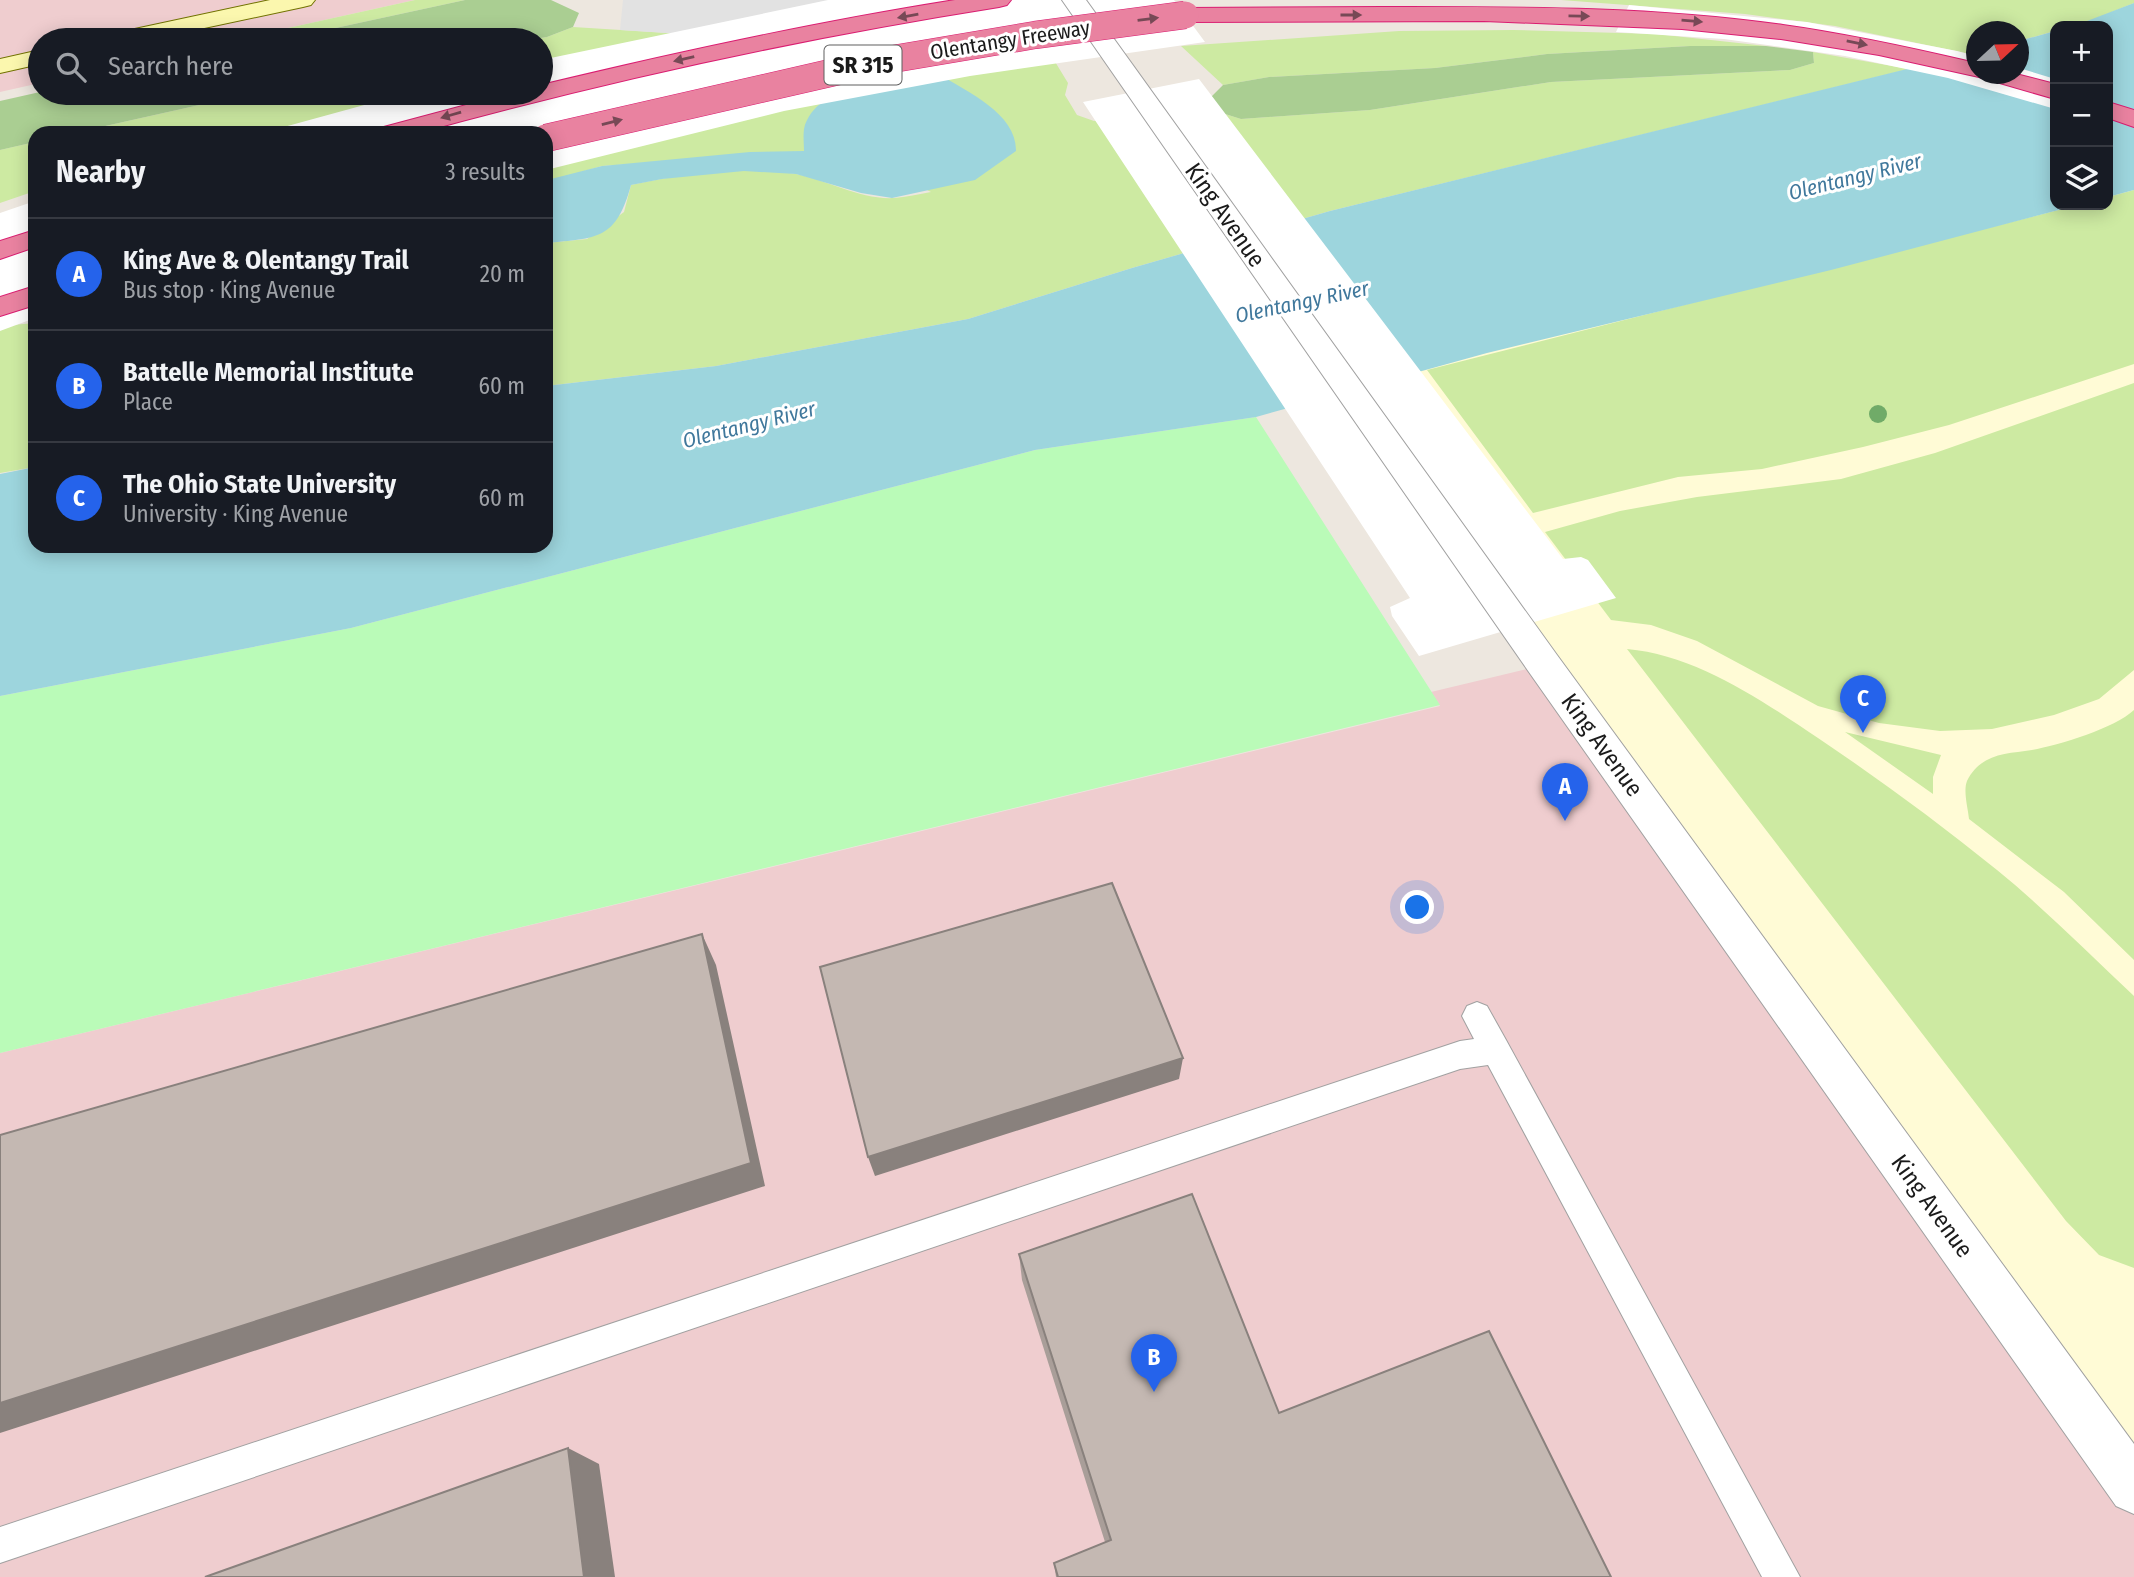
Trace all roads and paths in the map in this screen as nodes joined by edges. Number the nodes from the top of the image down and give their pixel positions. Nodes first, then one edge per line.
1 (303, 0) edge
2 (999, 0) edge
3 (1073, 0) edge
4 (1314, 0) edge
5 (1185, 15) junction
6 (172, 28) edge
7 (28, 60) edge
8 (0, 66) edge
9 (1966, 67) edge
10 (2026, 84) edge
11 (553, 90) edge
12 (2050, 91) edge
13 (489, 105) edge
14 (2113, 112) edge
15 (2134, 119) edge
16 (414, 126) edge
17 (553, 136) edge
18 (28, 240) edge
19 (0, 250) edge
20 (28, 297) edge
21 (0, 307) edge
22 (1477, 1016) dead end
23 (1496, 1050) junction
24 (2134, 1489) edge
25 (0, 1545) edge
26 (1782, 1577) edge

1 - 6 main road
2 -> 11 highway, Olentangy Freeway / SR 315
3 - 24 street, King Avenue
4 - 5 highway, Olentangy Freeway / SR 315
5 -> 9 highway
17 -> 5 highway, Olentangy Freeway / SR 315, bridge
7 - 8 main road
10 - 12 highway
13 -> 16 highway, Olentangy Freeway / SR 315
14 - 15 highway
18 - 19 highway
20 - 21 highway
22 - 23 lane
23 - 25 lane
23 - 26 lane

